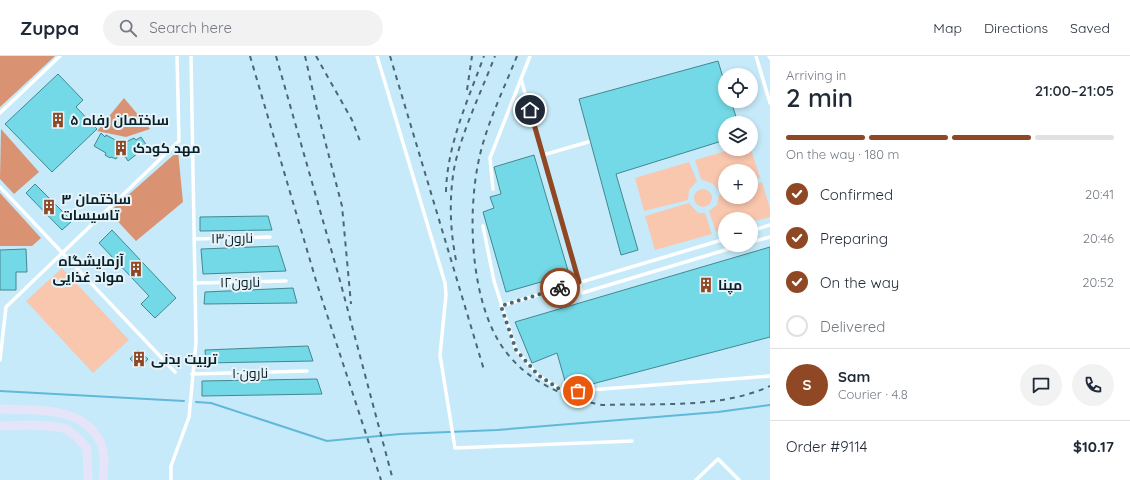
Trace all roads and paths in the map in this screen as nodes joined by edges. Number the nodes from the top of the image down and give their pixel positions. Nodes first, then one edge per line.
1 (60, 56) edge
2 (177, 56) edge
3 (191, 56) edge
4 (376, 56) edge
5 (530, 56) edge
6 (756, 56) edge
7 (521, 80) junction
8 (770, 103) edge
9 (0, 113) edge
10 (588, 142) dead end
11 (543, 156) junction
12 (0, 186) edge
13 (493, 189) dead end
14 (770, 225) edge
15 (483, 226) dead end
16 (758, 229) edge
17 (270, 237) dead end
18 (770, 237) edge
19 (194, 239) junction
20 (718, 240) edge
21 (758, 240) edge
22 (62, 252) junction
23 (719, 252) edge
24 (286, 281) dead end
25 (579, 282) junction
26 (195, 283) junction
27 (501, 306) junction
28 (0, 360) edge
29 (307, 371) dead end
30 (174, 372) dead end
31 (192, 374) junction
32 (770, 376) edge
33 (0, 409) edge
34 (0, 426) edge
35 (632, 441) dead end
36 (88, 480) edge
37 (103, 480) edge
38 (171, 480) edge
39 (696, 480) edge
40 (739, 480) edge

1 - 9 lane
2 - 22 lane
3 - 19 lane
4 - 35 lane
5 - 7 lane
6 - 8 lane
7 - 11 lane
7 - 13 lane
10 - 11 lane
11 - 25 lane
12 - 22 lane
14 - 16 lane
15 - 27 lane
17 - 19 lane, نارون۱۳
18 - 21 lane
19 - 26 lane
20 - 25 lane
22 - 28 lane
22 - 30 lane
23 - 25 lane
24 - 26 lane, نارون۱۲
25 - 27 lane
26 - 31 lane
27 - 32 lane
29 - 31 lane, نارون۱۰
31 - 38 lane
33 - 37 main road
34 - 36 main road
39 - 40 lane

